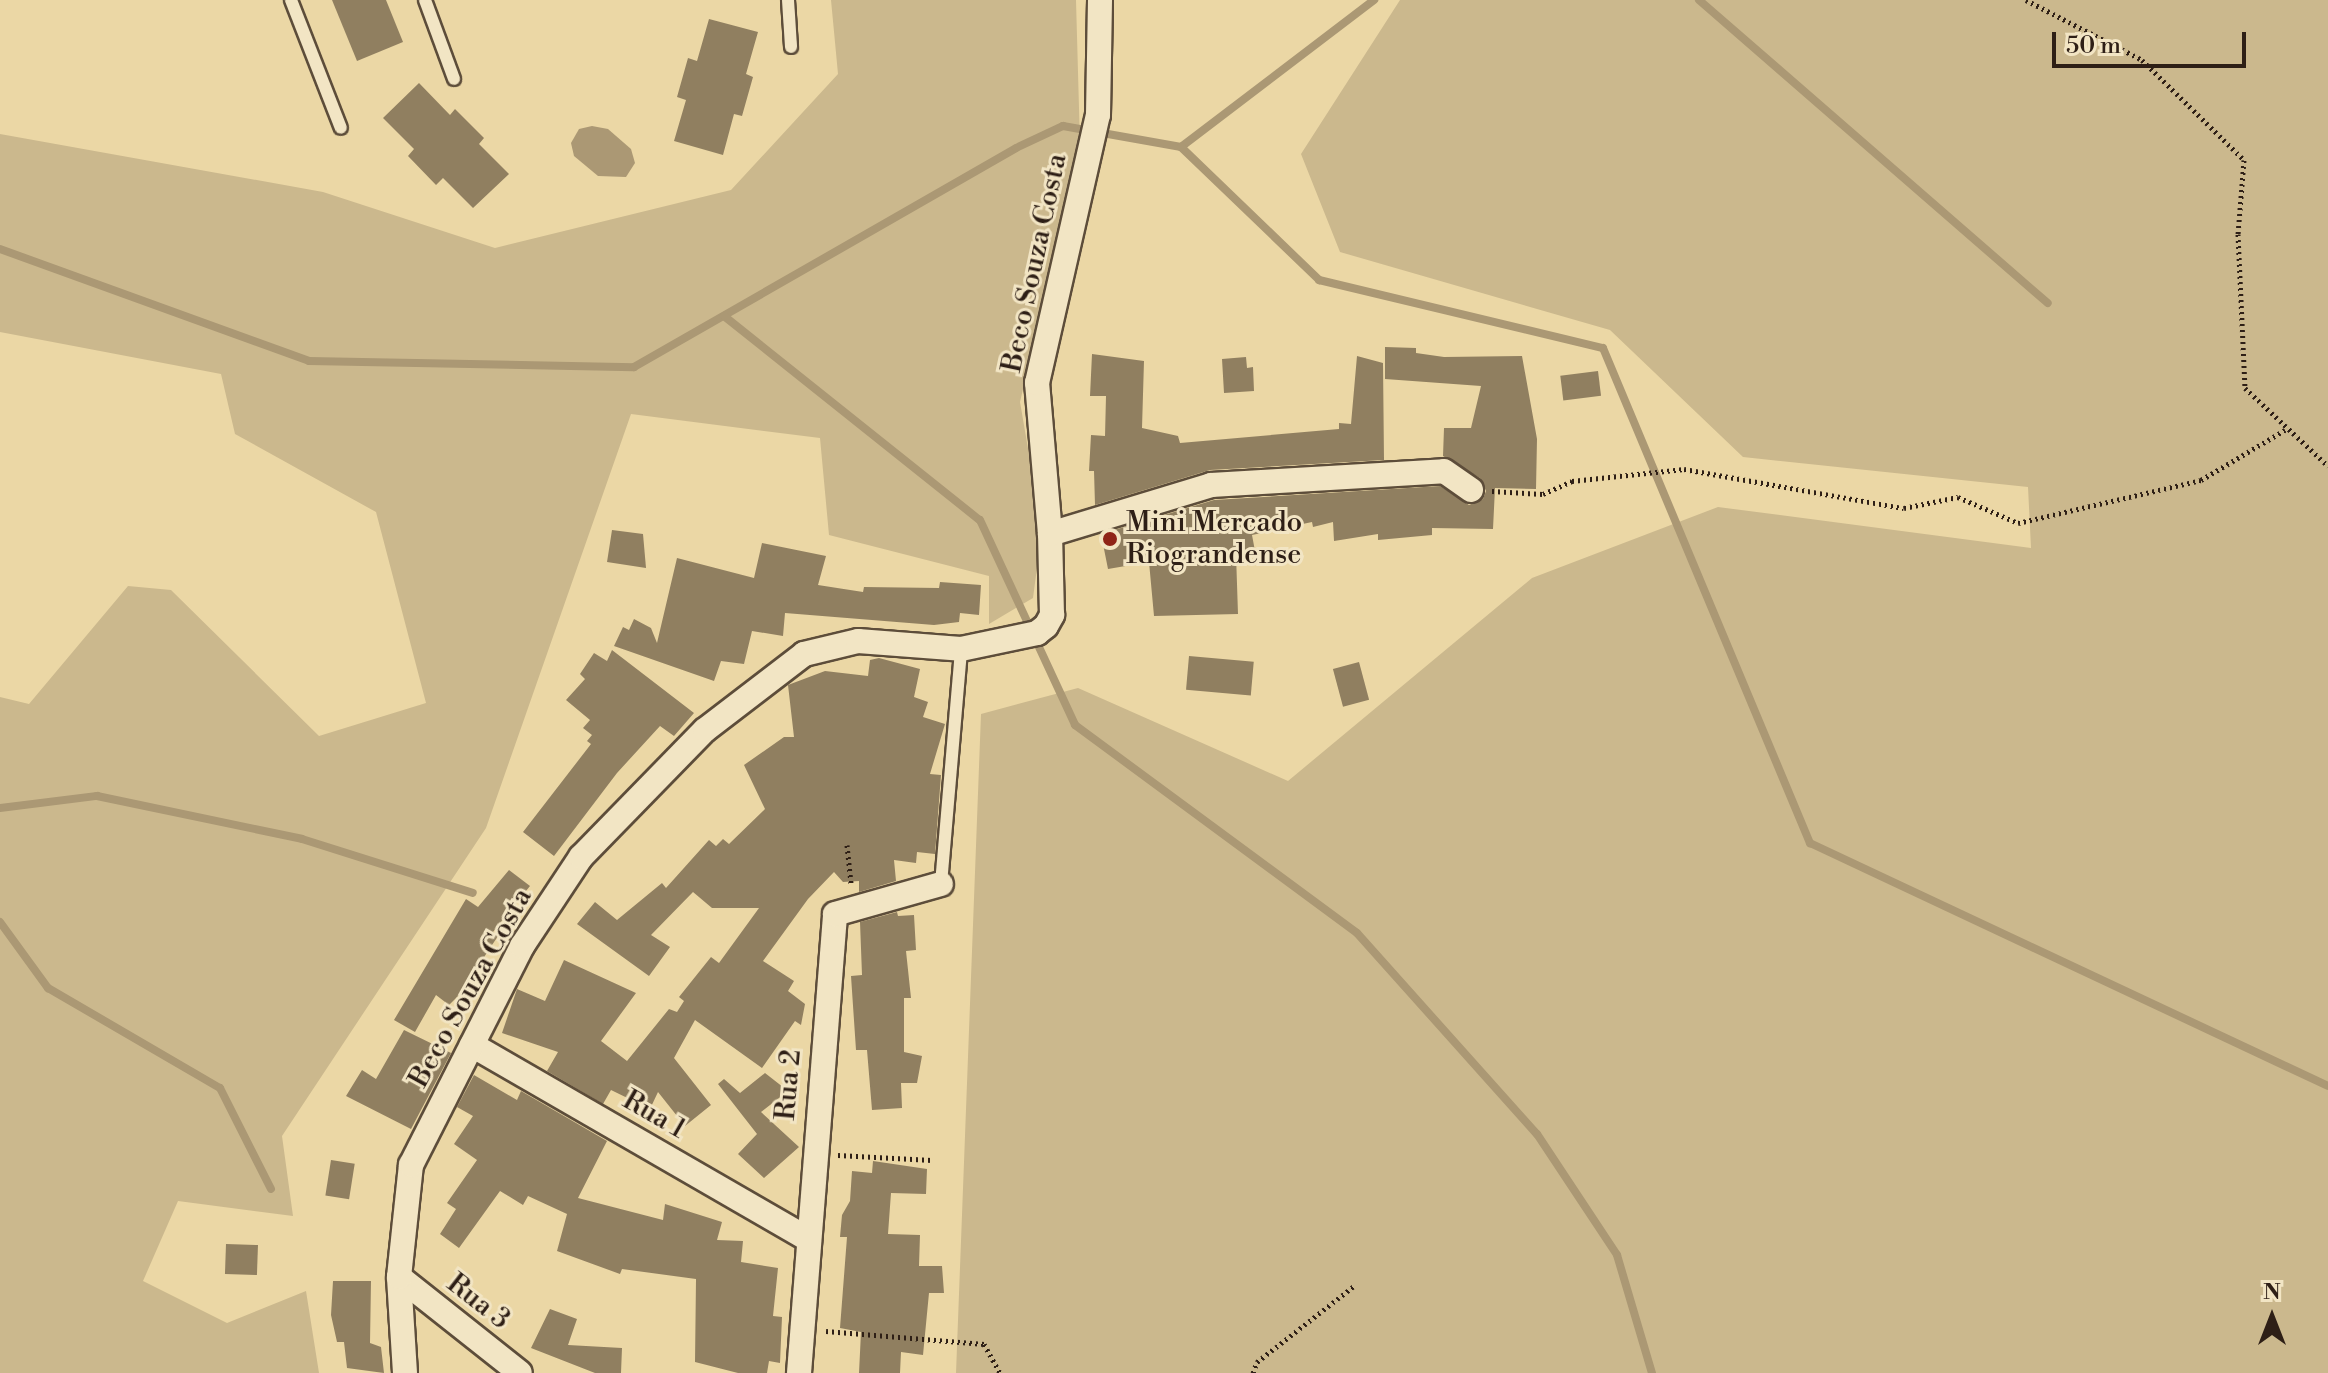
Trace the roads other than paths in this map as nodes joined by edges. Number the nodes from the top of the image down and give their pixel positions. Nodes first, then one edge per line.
1 (291, 0) edge
2 (425, 0) edge
3 (788, 0) edge
4 (1100, 0) edge
5 (791, 47) dead end
6 (454, 79) dead end
7 (341, 128) dead end
8 (1471, 490) road end
9 (1050, 534) junction
10 (961, 649) junction
11 (941, 884) joint
12 (472, 1045) junction
13 (806, 1238) junction
14 (399, 1277) junction
15 (405, 1373) edge
16 (520, 1373) edge
17 (799, 1373) edge

1 - 7 lane
2 - 6 lane
3 - 5 lane
4 - 9 street, Beco Souza Costa
8 - 9 street
9 - 10 street, Beco Souza Costa
10 - 11 lane
10 - 12 street, Beco Souza Costa
11 - 13 street, Rua 2
12 - 13 street, Rua 1
12 - 14 street, Beco Souza Costa
13 - 17 street, Rua 2
14 - 15 street, Beco Souza Costa
14 - 16 street, Rua 3

